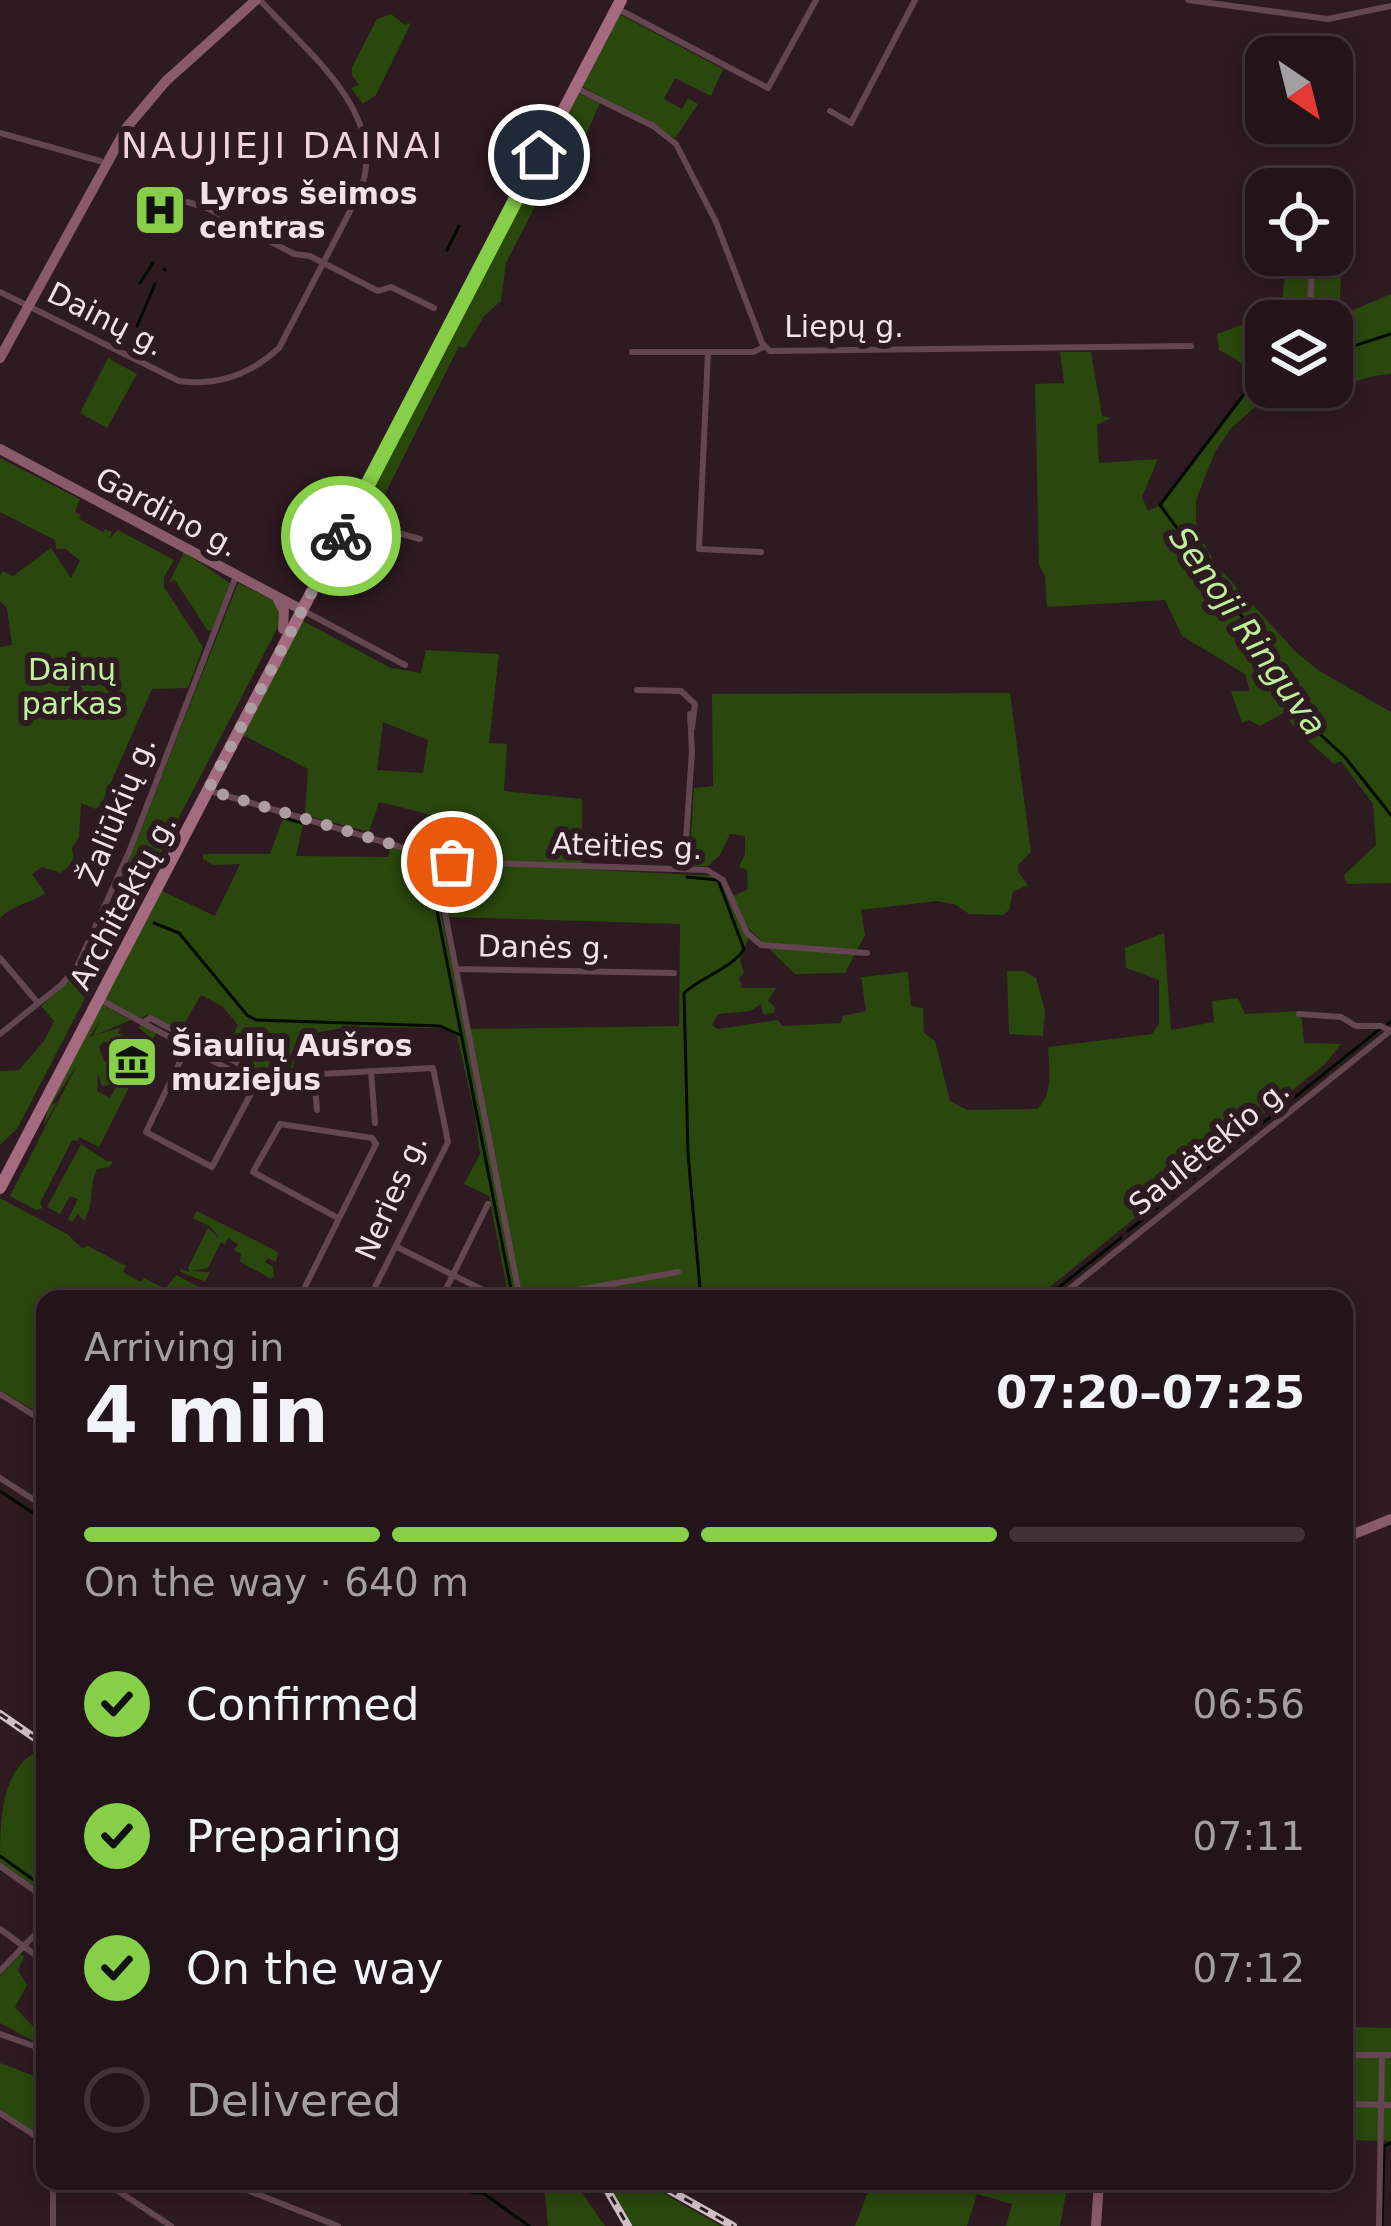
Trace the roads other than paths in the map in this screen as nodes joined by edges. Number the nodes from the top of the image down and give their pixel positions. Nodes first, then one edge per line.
1 (258, 0) edge
2 (816, 0) edge
3 (915, 0) edge
4 (1188, 0) edge
5 (616, 3) edge
6 (1391, 6) edge
7 (575, 88) junction
8 (830, 111) dead end
9 (1, 132) edge
10 (536, 154) junction
11 (100, 161) dead end
12 (187, 202) dead end
13 (324, 264) junction
14 (0, 292) edge
15 (29, 307) junction
16 (434, 308) dead end
17 (1191, 346) dead end
18 (764, 347) junction
19 (632, 352) dead end
20 (708, 352) junction
21 (0, 358) edge
22 (0, 370) edge
23 (2, 451) edge
24 (367, 481) junction
25 (420, 539) dead end
26 (761, 552) dead end
27 (236, 576) junction
28 (272, 594) junction
29 (299, 608) junction
30 (283, 629) junction
31 (405, 665) dead end
32 (637, 690) dead end
33 (690, 714) dead end
34 (690, 731) junction
35 (205, 789) junction
36 (434, 856) junction
37 (684, 868) junction
38 (127, 937) junction
39 (868, 953) dead end
40 (0, 958) edge
41 (456, 969) junction
42 (674, 973) dead end
43 (99, 999) junction
44 (38, 1004) junction
45 (1299, 1014) dead end
46 (143, 1023) junction
47 (1390, 1031) edge
48 (0, 1034) edge
49 (188, 1047) junction
50 (66, 1055) junction
51 (371, 1071) junction
52 (314, 1074) junction
53 (317, 1110) dead end
54 (375, 1123) dead end
55 (0, 1172) edge
56 (0, 1188) edge
57 (488, 1204) dead end
58 (338, 1218) junction
59 (398, 1247) junction
60 (678, 1271) dead end
61 (453, 1275) junction
62 (303, 1290) edge
63 (374, 1290) edge
64 (446, 1290) edge
65 (483, 1290) edge
66 (522, 1290) edge
67 (574, 1290) edge
68 (1069, 1290) edge
69 (0, 1394) edge
70 (36, 1416) edge
71 (0, 1478) edge
72 (36, 1502) edge
73 (1391, 1519) edge
74 (1353, 1534) edge
75 (0, 1866) edge
76 (36, 1892) edge
77 (0, 1929) edge
78 (36, 1934) edge
79 (25, 1947) junction
80 (36, 1955) edge
81 (0, 1971) edge
82 (0, 2035) edge
83 (36, 2047) edge
84 (1353, 2055) edge
85 (1386, 2055) edge
86 (1353, 2104) edge
87 (1386, 2105) edge
88 (0, 2113) edge
89 (36, 2136) edge
90 (1380, 2146) junction
91 (1391, 2146) edge
92 (53, 2190) edge
93 (117, 2190) edge
94 (247, 2190) edge
95 (1098, 2190) edge
96 (53, 2226) edge
97 (171, 2226) edge
98 (338, 2226) edge
99 (1096, 2226) edge
100 (1379, 2226) edge

1 - 13 street, Dainų g.
1 - 15 street
2 - 5 street
3 - 8 street
4 - 6 street
5 - 7 main road, Architektų g.
5 - 10 main road, Architektų g.
7 - 10 main road, Architektų g.
7 - 18 street, Liepų g.
9 - 11 street
10 - 24 main road, Architektų g.
12 - 13 street
13 - 15 street, Dainų g.
13 - 16 street
14 - 15 street, Dainų g.
15 - 21 street
15 - 22 street
17 - 18 street, Liepų g.
18 - 20 street
19 - 20 street
20 - 26 street
23 - 27 street, Gardino g.
24 - 25 street
24 - 29 main road, Architektų g.
27 - 28 street, Gardino g.
27 - 44 street, Žaliūkių g.
28 - 29 street, Gardino g.
28 - 30 street
29 - 30 main road, Architektų g.
29 - 31 street, Gardino g.
29 - 35 main road, Architektų g.
30 - 35 main road, Architektų g.
32 - 34 street
33 - 34 street
34 - 37 street
35 - 36 street, Ateities g.
35 - 38 main road, Architektų g.
36 - 37 street, Ateities g.
36 - 41 street, Danės g.
37 - 39 street, Ateities g.
38 - 43 main road, Architektų g.
38 - 50 main road, Architektų g.
40 - 44 street
41 - 42 street, Danės g.
41 - 66 street
43 - 46 street
43 - 50 main road, Architektų g.
44 - 48 street, Žaliūkių g.
45 - 47 street
46 - 49 street
46 - 52 street, Neries g.
47 - 68 street, Saulėtekio g.
49 - 49 street
50 - 55 main road, Architektų g.
50 - 56 main road, Architektų g.
51 - 52 street, Neries g.
51 - 54 street
51 - 59 street, Neries g.
52 - 53 street
57 - 61 street
58 - 58 street
58 - 62 street
59 - 61 street
59 - 63 street, Neries g.
60 - 67 street
61 - 64 street
61 - 65 street
69 - 70 street
71 - 72 street
73 - 74 street
75 - 76 street
77 - 79 street
78 - 79 street
79 - 80 street
79 - 81 street
82 - 83 street
84 - 85 street
85 - 87 street
86 - 87 street
87 - 90 street
88 - 89 street
90 - 91 street
90 - 100 street
92 - 96 street
93 - 97 street
94 - 98 street
95 - 99 street

